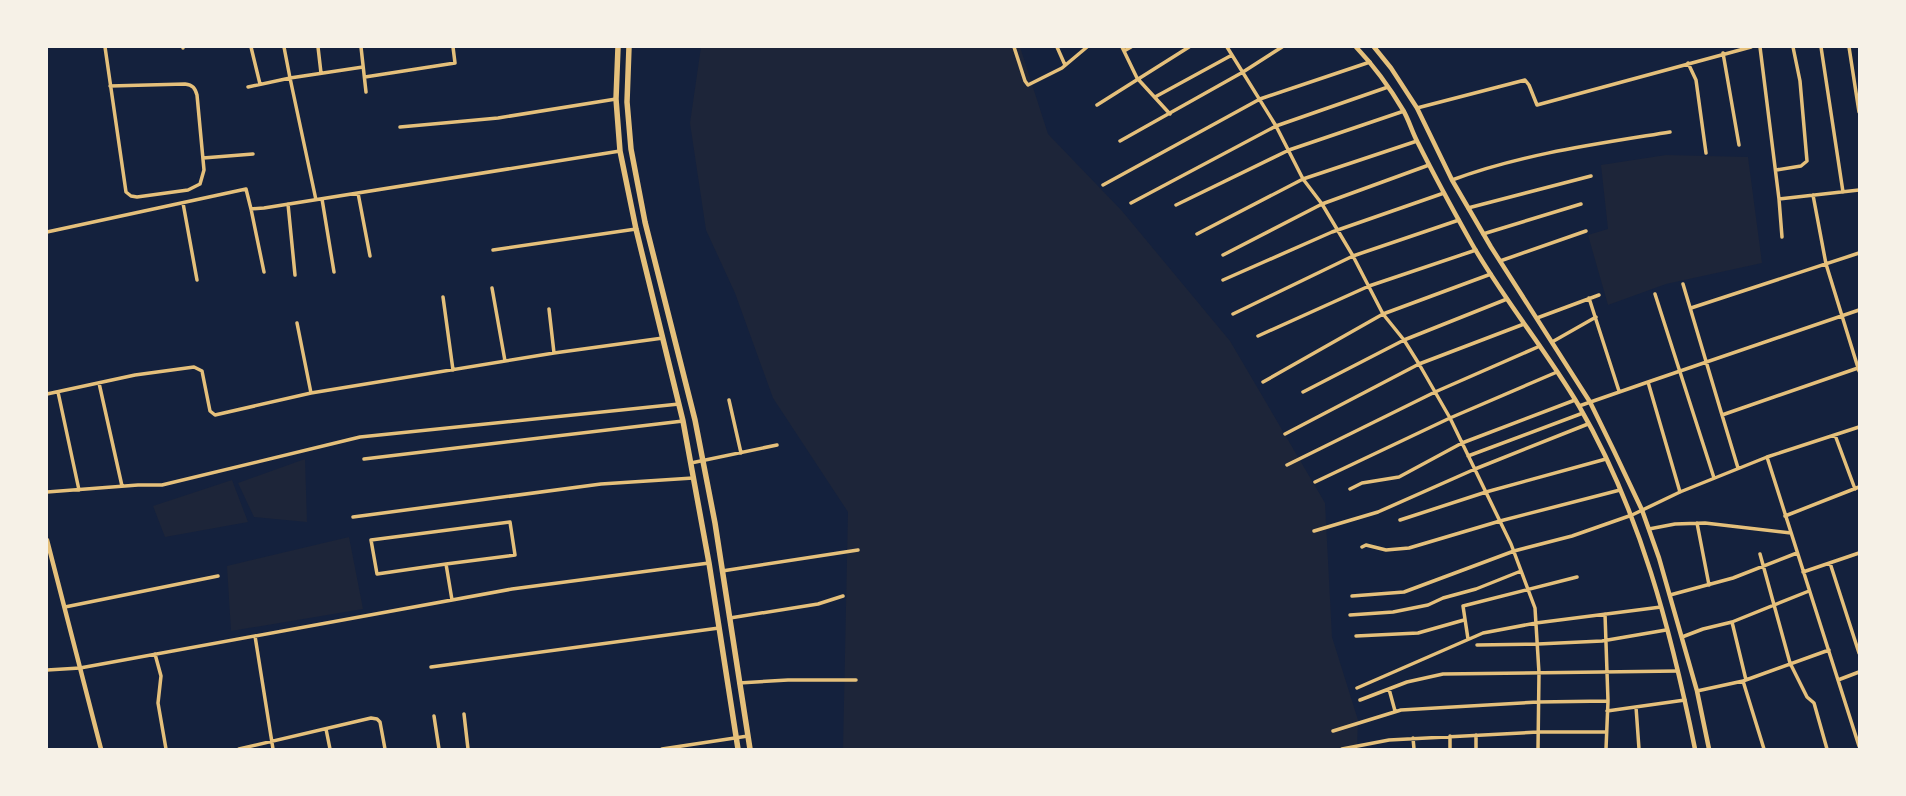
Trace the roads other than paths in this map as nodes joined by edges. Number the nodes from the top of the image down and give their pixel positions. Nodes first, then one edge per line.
1 (105, 47) edge
2 (251, 47) edge
3 (284, 47) edge
4 (318, 47) edge
5 (361, 47) edge
6 (453, 47) edge
7 (618, 47) edge
8 (629, 47) edge
9 (1014, 47) edge
10 (1057, 47) edge
11 (1088, 47) edge
12 (1131, 47) edge
13 (1189, 47) edge
14 (1227, 47) edge
15 (1282, 47) edge
16 (1356, 47) edge
17 (1374, 47) edge
18 (1751, 47) edge
19 (1760, 47) edge
20 (1793, 47) edge
21 (1821, 47) edge
22 (1849, 47) edge
23 (1123, 49) edge
24 (1723, 53) junction
25 (1232, 55) junction
26 (1370, 62) junction
27 (1688, 63) junction
28 (1065, 65) junction
29 (363, 68) junction
30 (1243, 72) junction
31 (321, 73) junction
32 (365, 77) junction
33 (290, 78) junction
34 (1138, 78) junction
35 (260, 84) junction
36 (110, 86) junction
37 (248, 87) dead end
38 (1388, 87) junction
39 (366, 92) dead end
40 (1155, 97) junction
41 (616, 99) junction
42 (1260, 99) junction
43 (1097, 104) dead end
44 (1417, 108) junction
45 (1404, 111) junction
46 (1859, 112) edge
47 (1170, 114) junction
48 (1276, 126) junction
49 (400, 127) dead end
50 (1670, 132) dead end
51 (1120, 141) dead end
52 (1416, 141) junction
53 (1739, 145) dead end
54 (1289, 150) junction
55 (620, 151) junction
56 (1706, 153) dead end
57 (253, 154) dead end
58 (203, 158) junction
59 (1430, 165) junction
60 (1776, 170) junction
61 (1591, 176) dead end
62 (1303, 179) junction
63 (1452, 180) junction
64 (1103, 185) dead end
65 (1859, 190) edge
66 (1843, 192) junction
67 (358, 193) junction
68 (1444, 193) junction
69 (1813, 196) junction
70 (322, 198) junction
71 (1779, 199) junction
72 (316, 200) junction
73 (183, 203) junction
74 (1131, 203) dead end
75 (288, 204) junction
76 (1322, 204) junction
77 (1581, 204) dead end
78 (1176, 205) dead end
79 (1468, 208) junction
80 (251, 209) junction
81 (1459, 220) junction
82 (636, 229) junction
83 (1338, 230) junction
84 (1586, 231) dead end
85 (47, 232) edge
86 (1197, 234) dead end
87 (1483, 234) junction
88 (1782, 237) dead end
89 (493, 250) dead end
90 (1476, 250) junction
91 (1859, 253) edge
92 (1223, 255) dead end
93 (370, 256) dead end
94 (1353, 256) junction
95 (1500, 261) junction
96 (1826, 264) junction
97 (264, 272) dead end
98 (334, 272) dead end
99 (1491, 274) junction
100 (295, 275) dead end
101 (197, 280) dead end
102 (1223, 280) dead end
103 (1683, 284) dead end
104 (1369, 286) junction
105 (492, 288) dead end
106 (1655, 294) dead end
107 (1599, 295) dead end
108 (444, 297) dead end
109 (1589, 298) junction
110 (1507, 299) junction
111 (1691, 308) junction
112 (549, 309) dead end
113 (1859, 310) edge
114 (1233, 314) dead end
115 (1383, 314) junction
116 (1842, 316) junction
117 (1537, 318) junction
118 (1596, 318) junction
119 (297, 323) dead end
120 (1524, 324) junction
121 (1258, 336) dead end
122 (663, 338) junction
123 (1404, 340) junction
124 (1552, 342) junction
125 (1540, 346) junction
126 (554, 353) junction
127 (505, 361) junction
128 (1705, 363) junction
129 (1419, 364) junction
130 (453, 370) junction
131 (1858, 370) edge
132 (1680, 371) junction
133 (1557, 372) junction
134 (1263, 382) dead end
135 (1648, 382) junction
136 (99, 383) junction
137 (1619, 391) junction
138 (58, 392) junction
139 (1303, 392) dead end
140 (1435, 392) junction
141 (311, 393) junction
142 (47, 394) edge
143 (729, 400) dead end
144 (1576, 400) junction
145 (1590, 402) junction
146 (679, 404) junction
147 (1579, 406) junction
148 (1583, 413) junction
149 (1722, 415) junction
150 (1450, 418) junction
151 (683, 421) junction
152 (1588, 424) junction
153 (1859, 427) edge
154 (1285, 434) dead end
155 (1835, 435) junction
156 (1462, 443) junction
157 (777, 445) dead end
158 (741, 453) junction
159 (1468, 456) junction
160 (1766, 457) junction
161 (1606, 458) junction
162 (364, 459) dead end
163 (703, 461) junction
164 (691, 463) junction
165 (1287, 465) dead end
166 (1738, 468) junction
167 (1475, 469) junction
168 (693, 478) junction
169 (1714, 478) junction
170 (1315, 482) dead end
171 (122, 486) junction
172 (1857, 488) edge
173 (1350, 489) dead end
174 (79, 490) junction
175 (1620, 490) junction
176 (47, 492) edge
177 (1486, 492) junction
178 (1680, 492) junction
179 (1642, 510) junction
180 (1632, 515) junction
181 (1785, 516) junction
182 (354, 518) dead end
183 (1400, 520) dead end
184 (1500, 520) junction
185 (1697, 523) junction
186 (1649, 529) junction
187 (1314, 531) dead end
188 (1790, 533) junction
189 (47, 540) edge
190 (1362, 547) dead end
191 (858, 550) dead end
192 (1514, 551) junction
193 (1797, 553) junction
194 (1760, 554) dead end
195 (1858, 554) edge
196 (1859, 560) edge
197 (709, 563) junction
198 (1830, 563) junction
199 (446, 564) junction
200 (1763, 567) junction
201 (722, 571) junction
202 (1521, 571) junction
203 (1803, 572) junction
204 (218, 576) dead end
205 (1577, 577) dead end
206 (1709, 585) junction
207 (1528, 590) junction
208 (1809, 591) junction
209 (1670, 595) junction
210 (843, 596) dead end
211 (1352, 596) dead end
212 (452, 600) junction
213 (1774, 606) junction
214 (65, 607) junction
215 (1661, 607) junction
216 (1605, 614) junction
217 (1350, 615) dead end
218 (730, 618) junction
219 (1464, 620) junction
220 (1732, 622) junction
221 (1536, 623) junction
222 (719, 628) junction
223 (1666, 630) junction
224 (255, 636) junction
225 (1356, 636) dead end
226 (1682, 636) junction
227 (1468, 639) junction
228 (1606, 640) junction
229 (1538, 644) junction
230 (1477, 645) dead end
231 (1829, 650) junction
232 (1859, 653) edge
233 (155, 654) junction
234 (1790, 663) junction
235 (431, 667) dead end
236 (80, 668) junction
237 (47, 670) edge
238 (1679, 671) junction
239 (1607, 672) junction
240 (1859, 672) edge
241 (1539, 673) junction
242 (856, 680) dead end
243 (1745, 680) junction
244 (1838, 680) junction
245 (739, 683) junction
246 (1357, 688) dead end
247 (1389, 689) junction
248 (1697, 691) junction
249 (1360, 700) dead end
250 (1685, 700) junction
251 (1608, 701) junction
252 (1538, 702) junction
253 (1636, 707) junction
254 (1395, 711) junction
255 (1607, 711) junction
256 (464, 714) dead end
257 (434, 716) dead end
258 (326, 729) junction
259 (1333, 731) dead end
260 (1538, 732) junction
261 (1606, 732) junction
262 (1476, 735) junction
263 (748, 736) junction
264 (1450, 736) junction
265 (737, 738) junction
266 (1413, 738) junction
267 (272, 742) junction
268 (1859, 746) edge
269 (101, 749) edge
270 (166, 749) edge
271 (239, 749) edge
272 (273, 749) edge
273 (330, 749) edge
274 (385, 749) edge
275 (439, 749) edge
276 (468, 749) edge
277 (662, 749) edge
278 (738, 749) edge
279 (750, 749) edge
280 (1342, 749) edge
281 (1414, 749) edge
282 (1450, 749) edge
283 (1476, 749) edge
284 (1538, 749) edge
285 (1606, 749) edge
286 (1639, 749) edge
287 (1695, 749) edge
288 (1709, 749) edge
289 (1764, 749) edge
290 (1827, 749) edge

1 - 36 street
2 - 35 street
3 - 33 street
4 - 31 street
5 - 29 street
6 - 32 street
7 - 41 main road
8 - 163 main road
9 - 28 street
10 - 28 street
11 - 28 street
12 - 23 street
13 - 34 street
14 - 25 street
15 - 30 street
16 - 26 street
17 - 44 street
18 - 24 street
19 - 60 street
20 - 60 street
21 - 66 street
22 - 46 street
23 - 34 street
24 - 27 street
24 - 53 street
25 - 30 street
25 - 40 street
26 - 38 street
26 - 42 street
27 - 44 street
27 - 56 street
29 - 31 street
29 - 32 street
30 - 42 street
30 - 47 street
31 - 33 street
32 - 39 street
33 - 35 street
33 - 72 street
34 - 40 street
34 - 43 street
35 - 37 street
36 - 58 street
36 - 58 street
38 - 45 street
38 - 48 street
40 - 47 street
41 - 49 street
41 - 55 main road
42 - 48 street
42 - 64 street
44 - 63 street
45 - 52 street
45 - 54 street
47 - 51 street
48 - 54 street
48 - 74 street
50 - 63 street
52 - 59 street
52 - 62 street
54 - 62 street
54 - 78 street
55 - 67 street
55 - 82 main road
57 - 58 street
59 - 68 street
59 - 76 street
60 - 71 street
61 - 79 street
62 - 76 street
62 - 86 street
63 - 79 street
65 - 66 street
66 - 69 street
67 - 70 street
67 - 93 street
68 - 81 street
68 - 83 street
69 - 71 street
69 - 96 street
70 - 72 street
70 - 98 street
71 - 88 street
72 - 75 street
73 - 80 street
73 - 85 street
73 - 101 street
75 - 80 street
75 - 100 street
76 - 83 street
76 - 92 street
77 - 87 street
79 - 87 street
80 - 97 street
81 - 90 street
81 - 94 street
82 - 89 street
82 - 122 main road
83 - 94 street
83 - 102 street
84 - 95 street
87 - 95 street
90 - 99 street
90 - 104 street
91 - 96 street
94 - 104 street
94 - 114 street
95 - 117 street
96 - 111 street
96 - 116 street
99 - 110 street
99 - 115 street
103 - 111 street
104 - 115 street
104 - 121 street
105 - 127 street
106 - 132 street
107 - 109 street
108 - 130 street
109 - 117 street
109 - 118 street
110 - 120 street
110 - 123 street
111 - 128 street
112 - 126 street
113 - 116 street
115 - 123 street
115 - 134 street
116 - 128 street
116 - 131 street
117 - 124 street
118 - 124 street
118 - 137 street
119 - 141 street
120 - 125 street
120 - 129 street
122 - 126 street
122 - 146 main road
123 - 129 street
123 - 139 street
124 - 145 street
125 - 133 street
125 - 140 street
126 - 127 street
127 - 130 street
128 - 132 street
128 - 149 street
129 - 140 street
129 - 154 street
130 - 141 street
131 - 149 street
132 - 135 street
132 - 169 street
133 - 144 street
133 - 150 street
135 - 137 street
135 - 178 street
136 - 138 street
136 - 141 street
136 - 171 street
137 - 145 street
138 - 142 street
138 - 174 street
140 - 150 street
140 - 165 street
143 - 158 street
144 - 147 street
144 - 156 street
145 - 147 street
145 - 179 street
146 - 151 main road
146 - 171 street
147 - 148 street
148 - 152 street
148 - 159 street
149 - 166 street
150 - 156 street
150 - 170 street
151 - 162 street
151 - 164 main road
152 - 161 street
152 - 167 street
153 - 155 street
155 - 160 street
155 - 172 street
156 - 159 street
156 - 173 street
157 - 158 street
158 - 163 street
159 - 167 street
160 - 166 street
160 - 181 street
161 - 175 street
161 - 177 street
163 - 164 street
163 - 201 main road
164 - 168 main road
166 - 169 street
167 - 177 street
167 - 187 street
168 - 182 street
168 - 197 main road
169 - 178 street
171 - 174 street
172 - 181 street
174 - 176 street
175 - 180 street
175 - 184 street
177 - 183 street
177 - 184 street
178 - 179 street
179 - 180 street
179 - 186 street
180 - 192 street
180 - 215 street
181 - 188 street
184 - 190 street
184 - 192 street
185 - 186 street
185 - 188 street
185 - 206 street
186 - 209 street
188 - 193 street
189 - 214 street
191 - 201 street
192 - 202 street
192 - 211 street
193 - 200 street
193 - 203 street
194 - 200 street
195 - 196 street
195 - 198 street
197 - 212 street
197 - 222 main road
198 - 203 street
198 - 232 street
199 - 199 street
199 - 212 street
200 - 206 street
200 - 213 street
201 - 218 main road
202 - 207 street
202 - 217 street
203 - 208 street
204 - 214 street
205 - 207 street
206 - 209 street
207 - 219 street
207 - 221 street
208 - 213 street
208 - 231 street
209 - 226 street
210 - 218 street
212 - 224 street
213 - 220 street
213 - 234 street
214 - 236 street
215 - 216 street
215 - 223 street
216 - 221 street
216 - 228 street
218 - 245 main road
219 - 225 street
219 - 227 street
220 - 226 street
220 - 243 street
221 - 227 street
221 - 229 street
222 - 235 street
222 - 265 main road
223 - 228 street
223 - 238 street
224 - 233 street
224 - 267 street
226 - 248 street
227 - 246 street
228 - 229 street
228 - 239 street
229 - 230 street
229 - 241 street
231 - 234 street
231 - 244 street
233 - 236 street
233 - 270 street
234 - 243 street
234 - 290 street
236 - 237 street
236 - 269 street
238 - 239 street
238 - 250 street
239 - 241 street
239 - 251 street
240 - 244 street
241 - 247 street
241 - 252 street
242 - 245 street
243 - 248 street
243 - 289 street
244 - 268 street
245 - 263 main road
247 - 249 street
247 - 254 street
248 - 288 street
250 - 253 street
250 - 287 street
251 - 252 street
251 - 255 street
252 - 254 street
252 - 260 street
253 - 255 street
253 - 286 street
254 - 259 street
255 - 261 street
256 - 276 street
257 - 275 street
258 - 267 street
258 - 273 street
258 - 274 street
260 - 261 street
260 - 262 street
260 - 284 street
261 - 285 street
262 - 264 street
262 - 283 street
263 - 265 street
263 - 279 main road
264 - 266 street
264 - 282 street
265 - 277 street
265 - 278 main road
266 - 280 street
266 - 281 street
267 - 271 street
267 - 272 street

